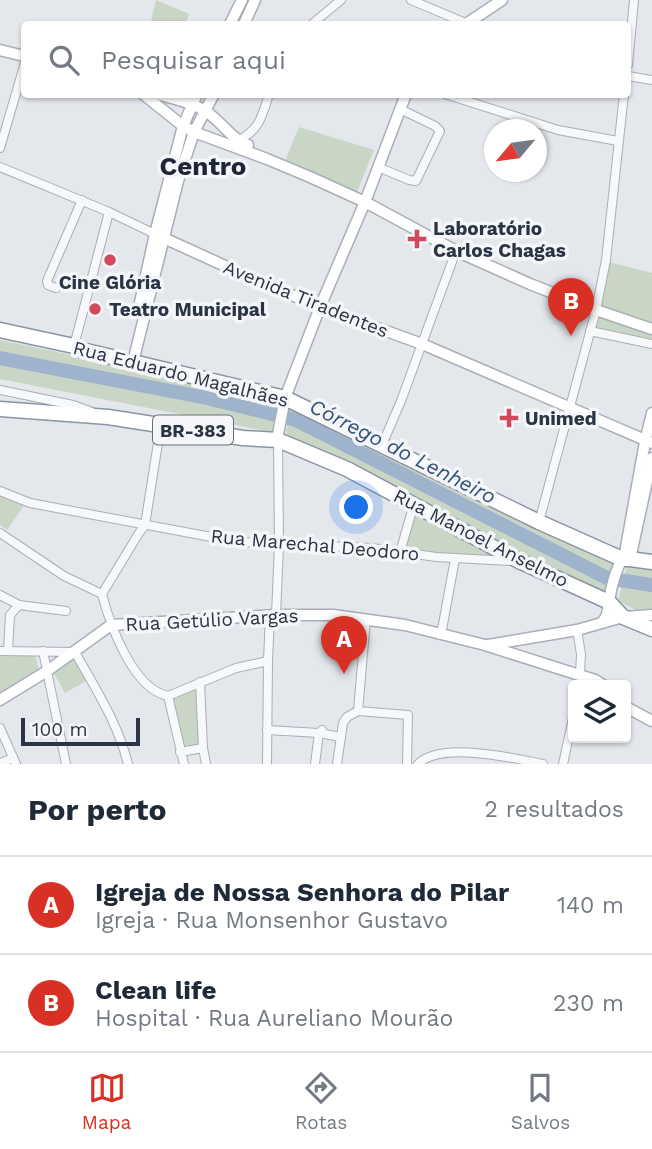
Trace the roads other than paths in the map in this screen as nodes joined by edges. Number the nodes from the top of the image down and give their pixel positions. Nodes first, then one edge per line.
1 (242, 0) edge
2 (255, 0) edge
3 (341, 0) edge
4 (413, 0) edge
5 (502, 0) edge
6 (634, 0) edge
7 (232, 21) edge
8 (245, 21) edge
9 (316, 21) edge
10 (460, 21) edge
11 (471, 21) edge
12 (631, 32) edge
13 (0, 50) edge
14 (21, 55) edge
15 (21, 76) edge
16 (631, 76) edge
17 (652, 80) edge
18 (148, 98) edge
19 (212, 98) edge
20 (267, 98) edge
21 (404, 98) edge
22 (458, 98) edge
23 (623, 98) edge
24 (195, 100) edge
25 (400, 109) junction
26 (206, 111) junction
27 (183, 127) junction
28 (194, 132) junction
29 (219, 140) junction
30 (237, 141) junction
31 (618, 141) junction
32 (0, 148) edge
33 (267, 159) junction
34 (0, 167) edge
35 (378, 167) junction
36 (82, 200) junction
37 (365, 202) junction
38 (109, 212) junction
39 (159, 236) junction
40 (456, 251) junction
41 (56, 288) dead end
42 (320, 307) junction
43 (596, 310) junction
44 (652, 329) edge
45 (0, 330) edge
46 (590, 331) junction
47 (422, 344) junction
48 (652, 344) edge
49 (74, 346) junction
50 (130, 362) junction
51 (0, 390) edge
52 (285, 402) junction
53 (570, 408) junction
54 (0, 409) edge
55 (652, 413) edge
56 (108, 417) junction
57 (161, 424) junction
58 (278, 437) junction
59 (649, 442) edge
60 (383, 445) junction
61 (652, 458) edge
62 (0, 491) edge
63 (414, 504) junction
64 (540, 522) junction
65 (145, 525) junction
66 (0, 533) edge
67 (279, 545) junction
68 (400, 552) junction
69 (454, 559) junction
70 (519, 561) junction
71 (623, 562) junction
72 (652, 562) edge
73 (102, 594) junction
74 (0, 595) edge
75 (608, 602) junction
76 (19, 604) junction
77 (66, 611) dead end
78 (273, 615) junction
79 (652, 615) edge
80 (623, 617) junction
81 (366, 618) junction
82 (601, 622) junction
83 (111, 625) junction
84 (652, 629) edge
85 (577, 630) junction
86 (441, 635) junction
87 (485, 645) junction
88 (4, 651) edge
89 (43, 651) junction
90 (75, 652) junction
91 (268, 661) junction
92 (47, 671) junction
93 (578, 680) edge
94 (581, 680) edge
95 (200, 682) junction
96 (168, 696) junction
97 (0, 700) edge
98 (631, 710) edge
99 (358, 711) junction
100 (652, 721) edge
101 (0, 728) edge
102 (267, 730) junction
103 (321, 732) junction
104 (341, 737) junction
105 (568, 741) edge
106 (203, 748) junction
107 (180, 752) junction
108 (15, 761) edge
109 (0, 763) edge
110 (66, 764) edge
111 (128, 764) edge
112 (184, 764) edge
113 (206, 764) edge
114 (267, 764) edge
115 (315, 764) edge
116 (337, 764) edge
117 (407, 764) edge
118 (418, 764) edge
119 (543, 764) edge
120 (563, 764) edge

1 - 7 main road
2 - 8 main road
3 - 9 street
4 - 10 street
5 - 11 main road
6 - 12 street
13 - 14 main road
15 - 32 street
16 - 17 street
18 - 27 main road
19 - 26 main road
20 - 30 street
21 - 25 main road
22 - 31 street
23 - 31 street
24 - 26 main road
24 - 27 main road
25 - 35 main road
25 - 35 street
26 - 28 main road
26 - 30 main road
27 - 28 main road
27 - 39 main road
28 - 29 main road
28 - 39 main road
29 - 30 main road
29 - 33 main road
30 - 33 main road
31 - 43 street
33 - 37 main road
34 - 36 street, Avenida Tiradentes
35 - 37 main road
36 - 38 street, Avenida Tiradentes
36 - 41 street
37 - 40 main road
37 - 42 main road
38 - 39 street, Avenida Tiradentes
38 - 49 street
39 - 42 main road, Avenida Tiradentes
39 - 50 main road
40 - 43 main road
40 - 47 street
42 - 47 main road, Avenida Tiradentes
42 - 52 main road
43 - 44 main road
43 - 46 street
45 - 49 highway, Rua Eduardo Magalhães / BR-383
46 - 48 street
46 - 53 street
47 - 53 main road, Avenida Tiradentes
47 - 60 street
49 - 50 highway, Rua Eduardo Magalhães / BR-383
50 - 52 highway, Rua Eduardo Magalhães / BR-383
51 - 56 street
52 - 58 main road
52 - 60 highway, Rua Eduardo Magalhães / BR-383
53 - 59 main road, Avenida Tiradentes
53 - 64 street
54 - 56 highway, BR-383
55 - 59 main road
56 - 57 highway, BR-383
57 - 58 highway, BR-383
57 - 65 street
58 - 63 highway, Rua Manoel Anselmo / BR-383
58 - 67 street
59 - 71 main road
60 - 64 highway, Rua Eduardo Magalhães / BR-383
61 - 71 main road
62 - 65 street, Rua Marechal Deodoro
63 - 68 street
63 - 70 highway, Rua Manoel Anselmo / BR-383
64 - 71 highway, Rua Eduardo Magalhães / BR-383
65 - 67 street, Rua Marechal Deodoro
65 - 73 street
66 - 73 street
67 - 68 street, Rua Marechal Deodoro
67 - 78 street
68 - 69 street, Rua Marechal Deodoro
69 - 70 street, Rua Marechal Deodoro
69 - 86 street
70 - 75 highway, Rua Manoel Anselmo / BR-383
71 - 72 highway, BR-383
71 - 75 main road
73 - 83 street
74 - 76 street
75 - 80 highway, BR-383
75 - 82 main road
76 - 77 street
76 - 88 street
78 - 81 main road, Rua Getúlio Vargas
78 - 83 main road, Rua Getúlio Vargas
78 - 91 street
79 - 80 main road
80 - 82 main road
80 - 84 highway, BR-383
81 - 86 main road, Rua Getúlio Vargas
81 - 99 street
82 - 85 main road
83 - 90 main road, Rua Getúlio Vargas
83 - 96 street
85 - 87 main road
85 - 94 street
86 - 87 main road, Rua Getúlio Vargas
87 - 93 main road, Rua Getúlio Vargas
88 - 89 street
89 - 90 street
89 - 92 street
90 - 92 main road, Rua Getúlio Vargas
90 - 111 street
91 - 95 street
91 - 102 street
92 - 97 main road, Rua Getúlio Vargas
92 - 110 street
95 - 96 street
95 - 106 street
96 - 107 street
98 - 100 main road
99 - 104 street
99 - 117 street
101 - 108 street
102 - 103 street
102 - 114 street
103 - 104 street
103 - 115 street
104 - 116 street
105 - 120 street
106 - 107 street
106 - 113 street
107 - 112 street
108 - 109 street
118 - 119 street

